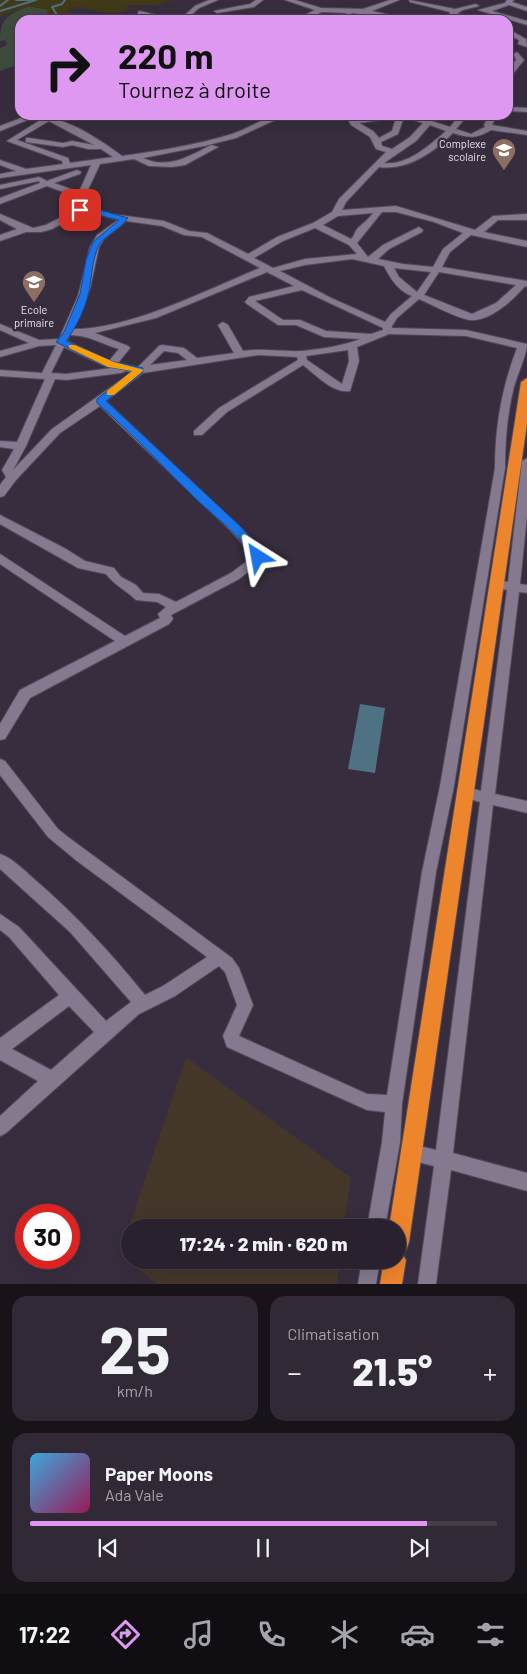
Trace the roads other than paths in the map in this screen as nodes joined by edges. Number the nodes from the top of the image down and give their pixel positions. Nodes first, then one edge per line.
1 (216, 0) edge
2 (260, 0) edge
3 (288, 0) edge
4 (320, 0) edge
5 (396, 0) edge
6 (412, 2) dead end
7 (510, 2) edge
8 (310, 5) junction
9 (481, 8) junction
10 (357, 9) junction
11 (527, 9) edge
12 (321, 10) junction
13 (454, 11) junction
14 (140, 13) dead end
15 (189, 14) dead end
16 (149, 15) edge
17 (307, 15) edge
18 (348, 15) edge
19 (386, 15) edge
20 (454, 15) edge
21 (475, 15) edge
22 (496, 15) edge
23 (513, 20) edge
24 (527, 23) edge
25 (513, 34) edge
26 (524, 44) edge
27 (527, 52) edge
28 (516, 54) junction
29 (513, 55) edge
30 (513, 68) edge
31 (513, 109) edge
32 (527, 110) edge
33 (23, 120) edge
34 (45, 120) edge
35 (49, 120) edge
36 (270, 120) edge
37 (357, 120) edge
38 (401, 120) edge
39 (414, 120) edge
40 (460, 120) edge
41 (490, 120) edge
42 (426, 125) junction
43 (490, 127) junction
44 (0, 128) edge
45 (453, 130) junction
46 (395, 132) junction
47 (527, 133) edge
48 (18, 137) junction
49 (222, 139) junction
50 (378, 141) junction
51 (101, 147) junction
52 (392, 152) junction
53 (135, 157) junction
54 (120, 160) junction
55 (0, 162) edge
56 (377, 164) junction
57 (95, 166) junction
58 (68, 167) junction
59 (30, 173) junction
60 (0, 176) edge
61 (42, 181) junction
62 (0, 187) edge
63 (82, 196) junction
64 (0, 201) edge
65 (85, 208) junction
66 (379, 210) junction
67 (336, 214) junction
68 (0, 217) edge
69 (527, 217) edge
70 (124, 218) junction
71 (316, 225) junction
72 (25, 229) junction
73 (420, 230) dead end
74 (472, 233) junction
75 (0, 238) edge
76 (352, 243) junction
77 (527, 244) edge
78 (249, 259) junction
79 (368, 259) junction
80 (388, 265) junction
81 (268, 270) junction
82 (436, 270) junction
83 (231, 282) junction
84 (525, 284) edge
85 (302, 287) junction
86 (418, 296) junction
87 (452, 317) junction
88 (223, 325) dead end
89 (0, 328) edge
90 (387, 329) junction
91 (68, 332) junction
92 (87, 332) junction
93 (441, 332) junction
94 (372, 337) junction
95 (61, 342) junction
96 (38, 343) junction
97 (352, 346) junction
98 (525, 346) edge
99 (0, 354) edge
100 (240, 355) junction
101 (302, 358) junction
102 (195, 362) junction
103 (111, 365) junction
104 (137, 370) junction
105 (0, 373) edge
106 (48, 376) junction
107 (527, 382) edge
108 (100, 401) junction
109 (198, 433) dead end
110 (0, 444) edge
111 (21, 446) junction
112 (527, 461) edge
113 (12, 477) junction
114 (0, 493) edge
115 (0, 519) edge
116 (0, 558) edge
117 (497, 584) junction
118 (521, 588) edge
119 (176, 607) junction
120 (125, 642) junction
121 (0, 735) edge
122 (0, 765) edge
123 (467, 793) junction
124 (487, 798) junction
125 (527, 807) edge
126 (0, 860) edge
127 (0, 921) edge
128 (219, 957) junction
129 (70, 996) junction
130 (143, 1004) junction
131 (104, 1032) junction
132 (0, 1049) edge
133 (52, 1080) junction
134 (394, 1104) junction
135 (0, 1127) edge
136 (411, 1154) junction
137 (444, 1160) junction
138 (527, 1182) edge
139 (378, 1219) edge
140 (401, 1219) edge
141 (369, 1269) edge
142 (394, 1269) edge
143 (366, 1284) edge
144 (391, 1284) edge
145 (427, 1284) edge

1 - 2 street
1 - 15 street
3 - 8 street
4 - 8 street
5 - 10 street
6 - 13 street
7 - 9 street
7 - 11 street
8 - 12 street
9 - 13 street
9 - 21 street
9 - 22 street
10 - 12 street
10 - 18 street
10 - 19 street
12 - 17 street
13 - 20 street
14 - 16 street
23 - 24 street
25 - 26 street
27 - 28 street
28 - 29 street
28 - 30 street
31 - 32 street
33 - 44 street
34 - 48 street
35 - 51 street
36 - 49 street
37 - 50 street
38 - 46 street
39 - 42 street
40 - 45 street
41 - 43 street
42 - 45 street
42 - 46 street
42 - 52 street
43 - 45 street
43 - 47 street
44 - 48 street
45 - 56 street
46 - 50 street
48 - 51 street
48 - 58 street
49 - 53 street
49 - 53 street
50 - 52 street
51 - 54 street
52 - 56 street
53 - 54 street
54 - 57 street
55 - 59 street
56 - 67 street
57 - 58 street
57 - 61 street
57 - 63 street
58 - 59 street
59 - 60 street
59 - 61 street
61 - 62 street
61 - 63 street
61 - 64 street
63 - 65 street
65 - 70 street
65 - 72 street
66 - 67 street
66 - 74 street
66 - 76 street
67 - 71 street
68 - 72 street
69 - 74 street
70 - 78 street
70 - 91 street
71 - 76 street
71 - 78 street
72 - 75 street
73 - 79 street
74 - 77 street
74 - 82 street
76 - 79 street
78 - 81 street
78 - 83 street
79 - 80 street
79 - 81 street
80 - 82 street
80 - 86 street
81 - 83 street
81 - 85 street
82 - 84 street
82 - 86 street
83 - 92 street
84 - 87 street
85 - 90 street
85 - 94 street
86 - 87 street
86 - 90 street
87 - 93 street
88 - 100 street
89 - 96 street
90 - 93 street
90 - 94 street
91 - 92 street
91 - 95 street
92 - 103 street
93 - 98 street
94 - 97 street
95 - 96 street
95 - 103 street
95 - 106 street
96 - 99 street
97 - 101 street
97 - 101 street
98 - 134 street
100 - 101 street
100 - 102 street
101 - 109 street
102 - 104 street
102 - 104 street
103 - 104 street
104 - 106 street
104 - 108 street
105 - 106 street
106 - 111 street
107 - 117 highway
108 - 113 street
108 - 119 street
110 - 111 street
111 - 113 street
112 - 118 street
113 - 114 street
115 - 119 street
116 - 120 street
117 - 118 street
117 - 123 highway
118 - 124 street
119 - 120 street
120 - 121 street
122 - 128 street
123 - 124 street
123 - 136 highway
124 - 125 street
124 - 137 street
126 - 130 street
127 - 129 street
128 - 130 street
128 - 134 street
129 - 131 street
129 - 132 street
130 - 131 street
131 - 133 street
132 - 133 street
133 - 135 street
134 - 139 street
136 - 137 street
136 - 140 highway
137 - 138 street
137 - 145 street
141 - 143 street
142 - 144 highway

